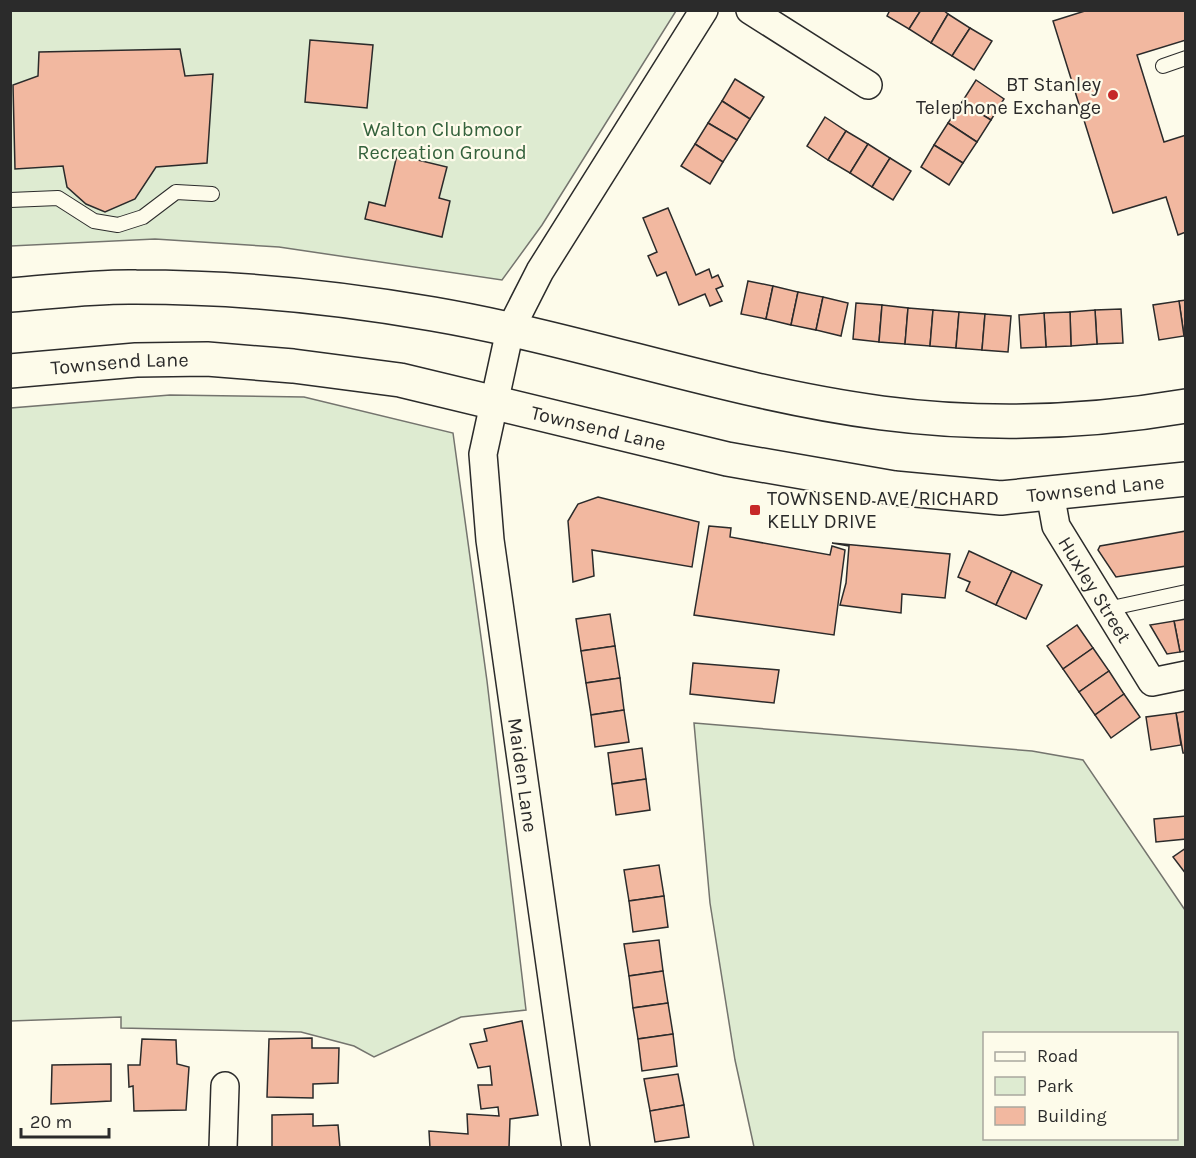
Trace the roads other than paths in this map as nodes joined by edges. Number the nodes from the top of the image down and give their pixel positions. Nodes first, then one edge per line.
1 (704, 10) edge
2 (750, 10) edge
3 (1185, 58) edge
4 (1162, 66) dead end
5 (868, 86) dead end
6 (212, 194) dead end
7 (10, 200) edge
8 (10, 295) edge
9 (510, 330) junction
10 (10, 371) edge
11 (494, 402) junction
12 (1185, 406) edge
13 (1185, 479) edge
14 (1050, 493) junction
15 (1185, 592) edge
16 (1107, 609) junction
17 (1185, 675) edge
18 (225, 1086) dead end
19 (223, 1148) edge
20 (576, 1148) edge

1 - 9 street, Maiden Lane
2 - 5 street
3 - 4 lane
6 - 7 lane
8 - 9 main road
9 - 11 street, Maiden Lane
9 - 12 main road
10 - 11 main road, Townsend Lane
11 - 14 main road, Townsend Lane
11 - 20 street, Maiden Lane
13 - 14 main road, Townsend Lane
14 - 16 street, Huxley Street
15 - 16 lane
16 - 17 street, Huxley Street
18 - 19 street

